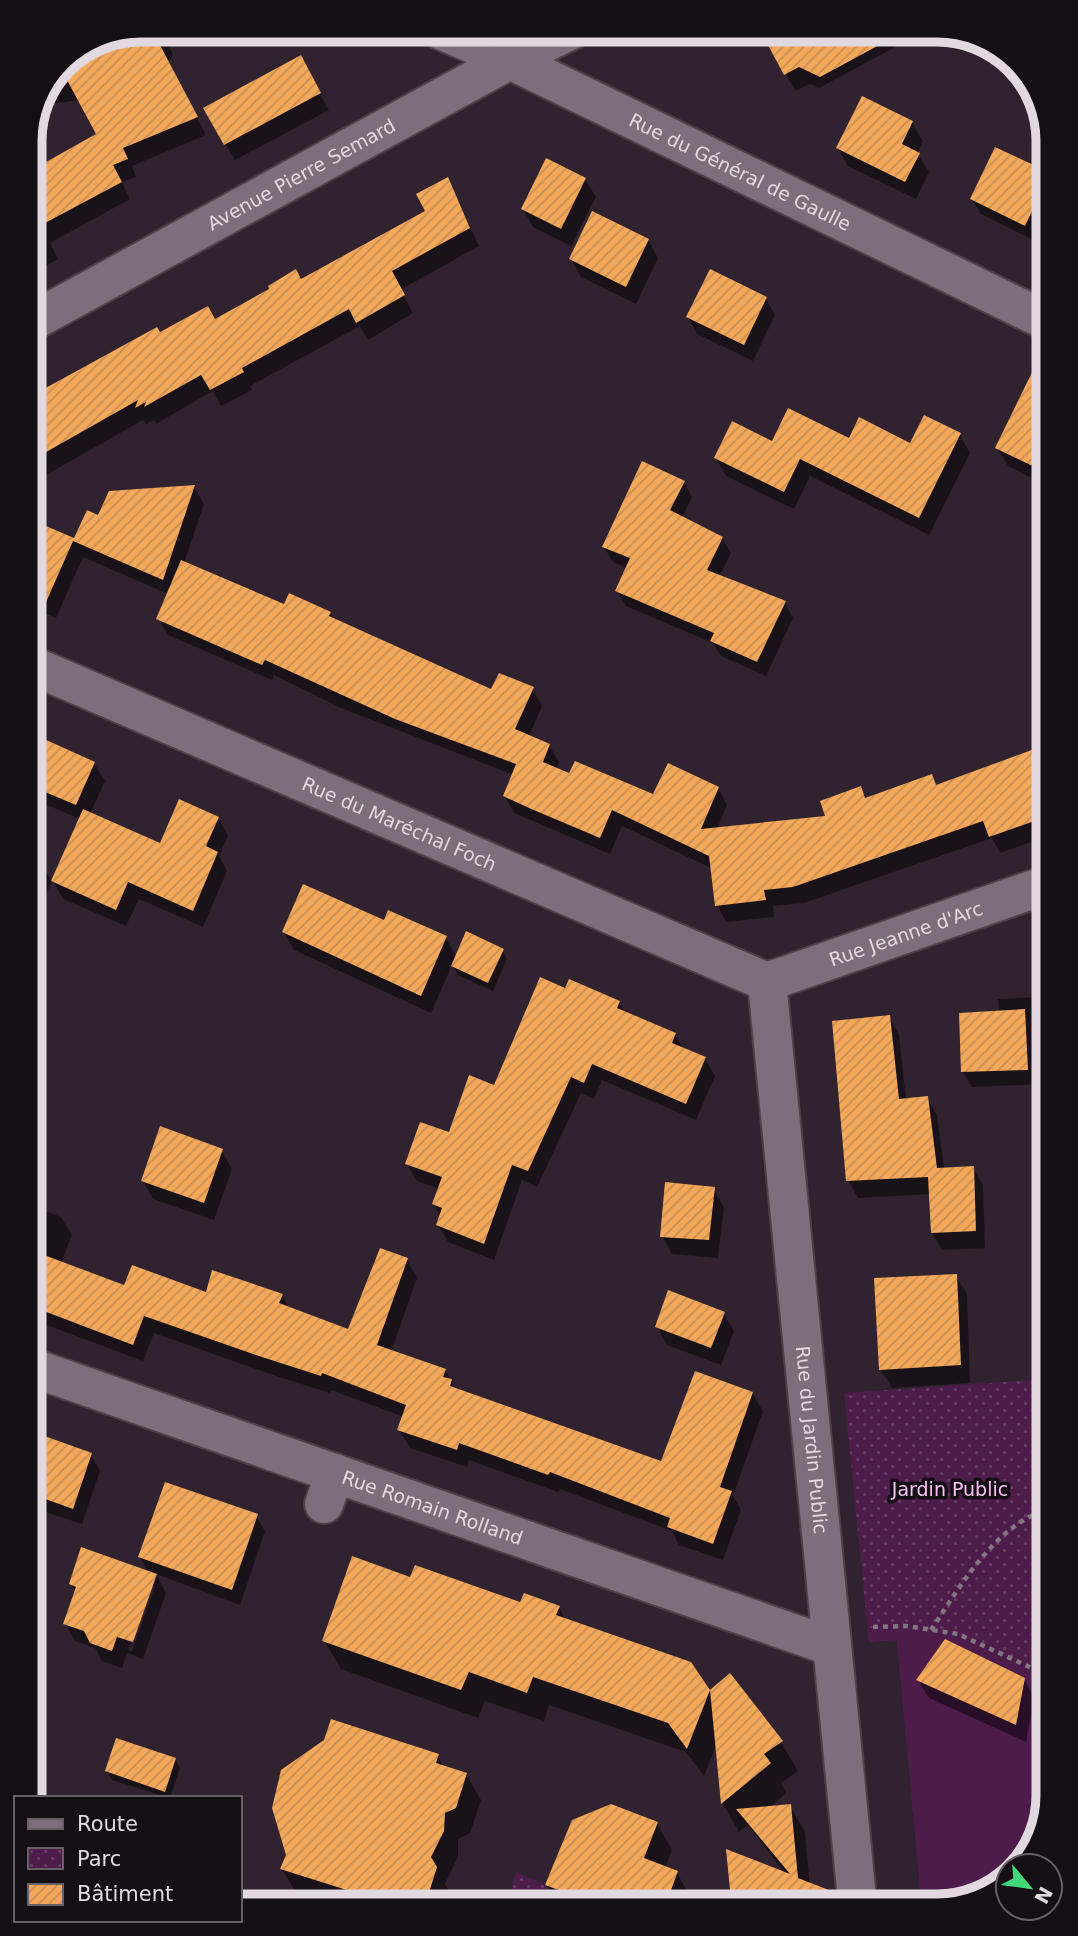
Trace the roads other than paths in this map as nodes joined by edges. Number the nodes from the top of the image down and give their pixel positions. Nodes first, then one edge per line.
1 (468, 42) edge
2 (547, 42) edge
3 (510, 60) junction
4 (42, 316) edge
5 (1036, 316) edge
6 (42, 670) edge
7 (1036, 889) edge
8 (767, 982) junction
9 (42, 1371) edge
10 (830, 1638) junction
11 (856, 1894) edge

1 - 3 street, Rue du Général de Gaulle
2 - 3 street, Avenue Pierre Semard
3 - 4 street, Avenue Pierre Semard
3 - 5 street, Rue du Général de Gaulle
6 - 8 street, Rue du Maréchal Foch
7 - 8 street, Rue Jeanne d'Arc
8 - 10 street, Rue du Jardin Public
9 - 10 street, Rue Romain Rolland
10 - 11 street, Rue du Jardin Public

